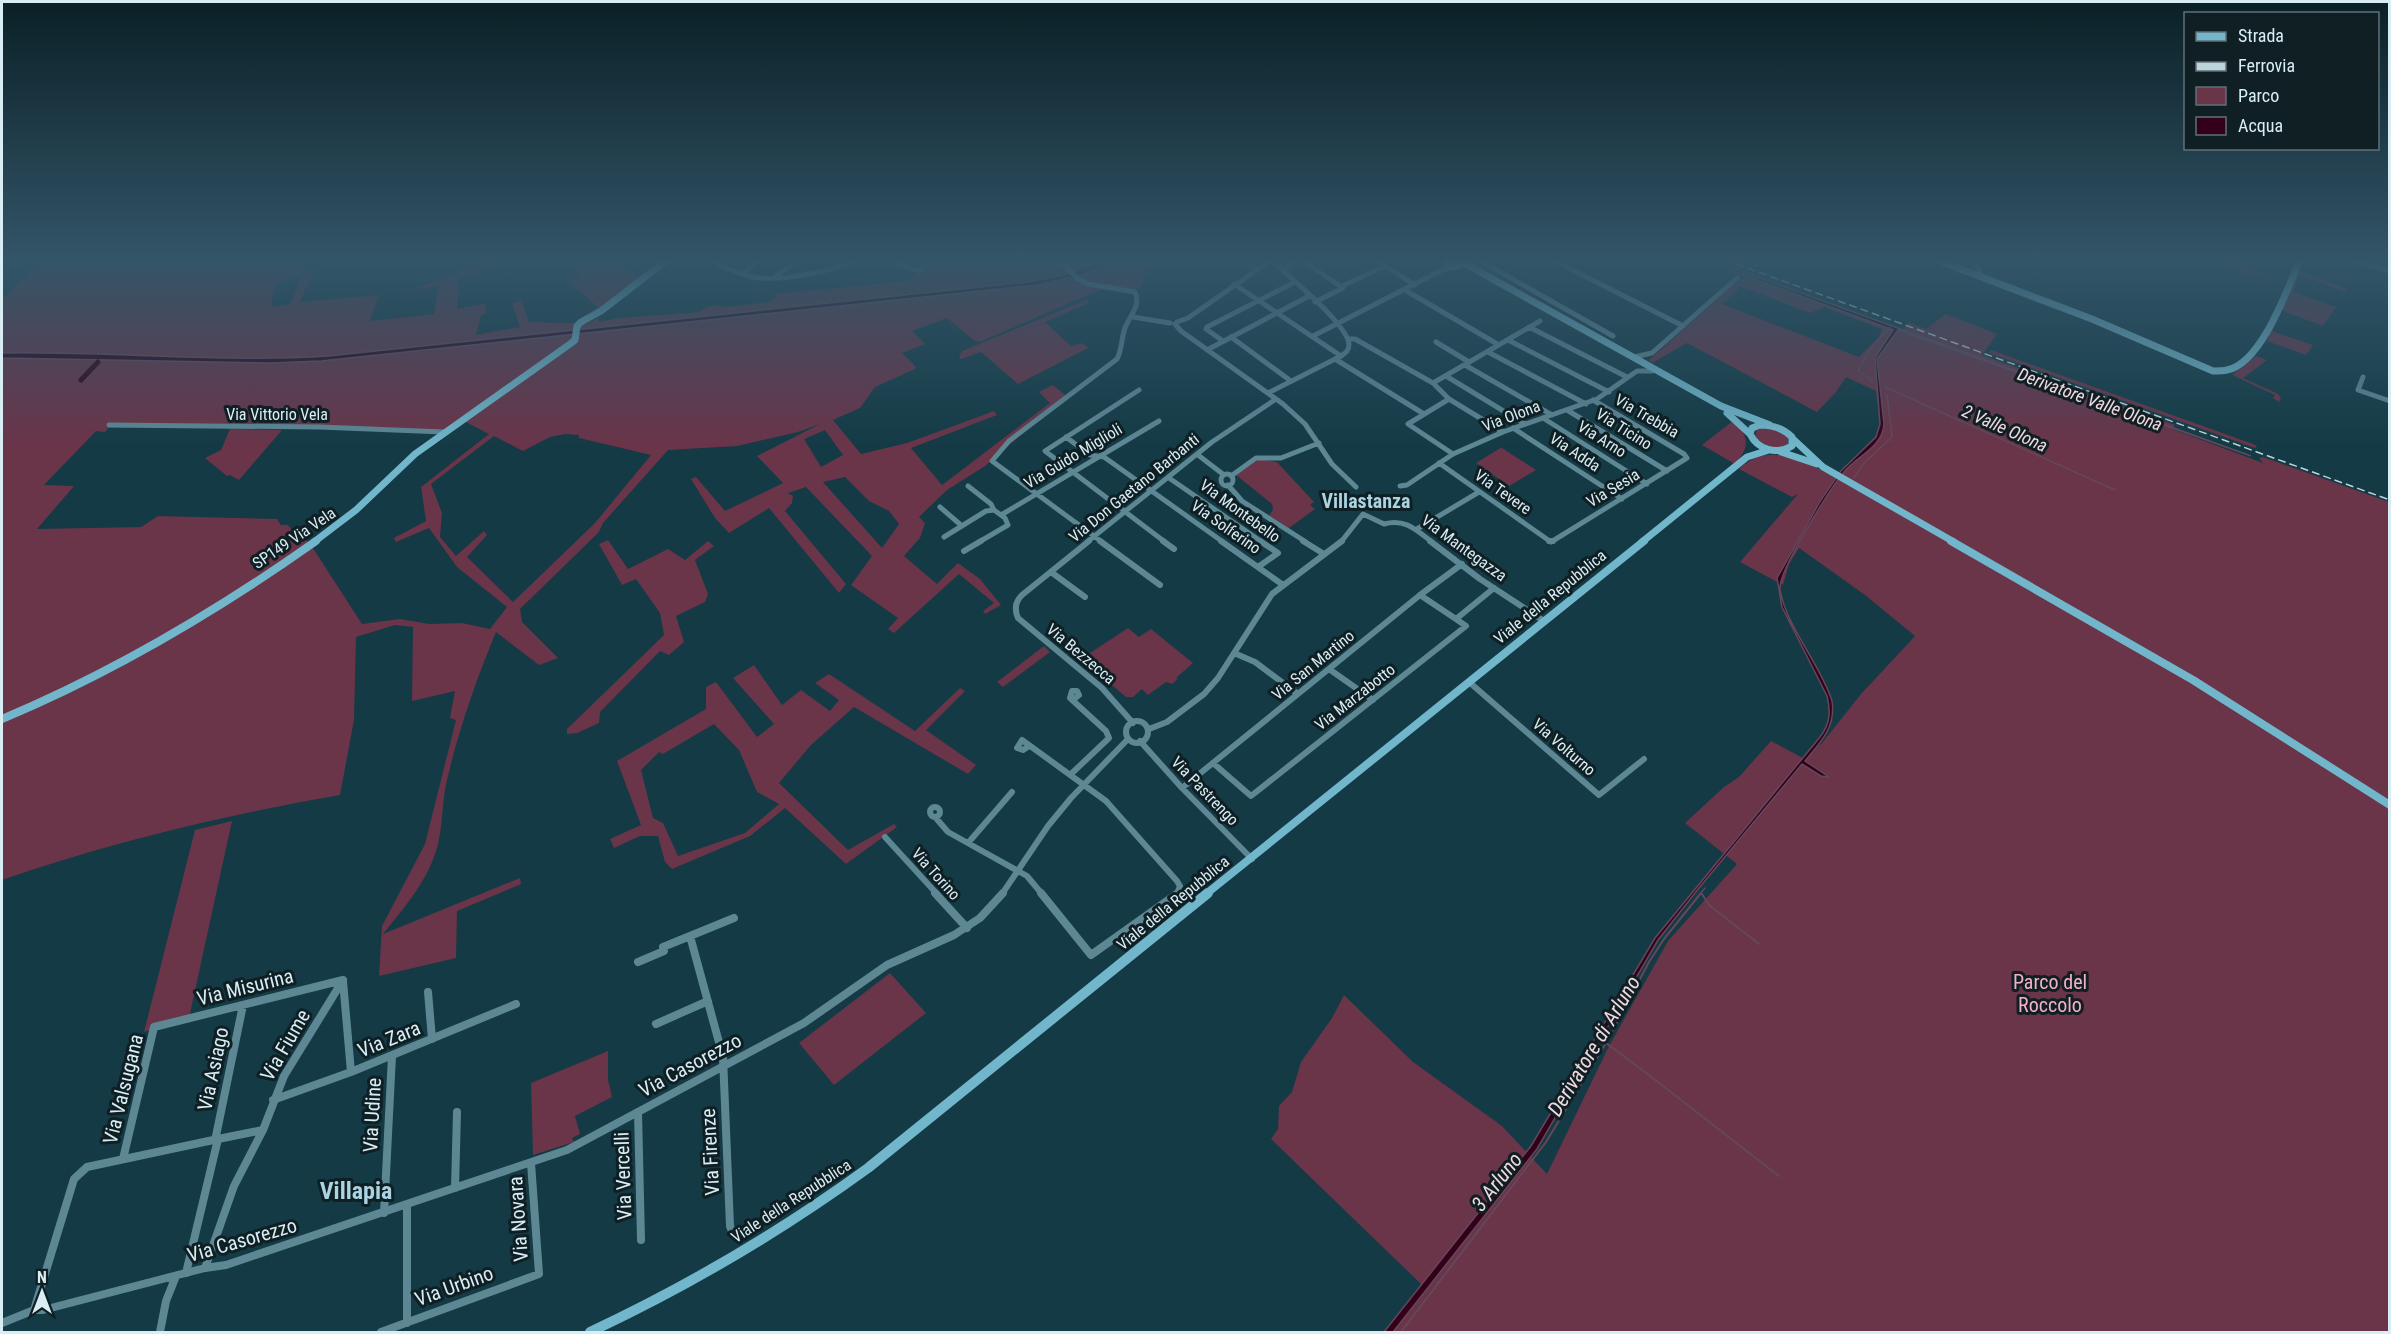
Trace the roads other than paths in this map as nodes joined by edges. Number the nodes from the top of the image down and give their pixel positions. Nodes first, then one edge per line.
1 (583, 322) edge
2 (1129, 322) edge
3 (1166, 322) edge
4 (1179, 322) edge
5 (1216, 322) edge
6 (1259, 322) edge
7 (1291, 322) edge
8 (1341, 322) edge
9 (1460, 322) edge
10 (1538, 322) edge
11 (1570, 322) edge
12 (1589, 322) edge
13 (1676, 322) edge
14 (1687, 322) edge
15 (2100, 322) edge
16 (2269, 322) edge
17 (1177, 324) junction
18 (1338, 324) junction
19 (1683, 326) junction
20 (1529, 327) junction
21 (1313, 336) junction
22 (1613, 336) dead end
23 (1231, 337) junction
24 (1348, 339) junction
25 (1508, 340) junction
26 (1223, 341) junction
27 (1436, 342) dead end
28 (1499, 345) junction
29 (1207, 350) junction
30 (1488, 351) junction
31 (1652, 352) junction
32 (1341, 356) junction
33 (1631, 357) junction
34 (1335, 359) junction
35 (1467, 364) junction
36 (1652, 369) junction
37 (1629, 375) junction
38 (1446, 376) junction
39 (2363, 377) dead end
40 (1292, 381) junction
41 (1433, 383) junction
42 (1139, 390) dead end
43 (1609, 392) junction
44 (1268, 393) junction
45 (1276, 399) junction
46 (1449, 399) junction
47 (1593, 400) junction
48 (2390, 401) edge
49 (1586, 404) junction
50 (1567, 410) junction
51 (1424, 414) junction
52 (1552, 415) junction
53 (1543, 418) junction
54 (1159, 421) dead end
55 (1525, 424) junction
56 (1770, 424) junction
57 (109, 425) dead end
58 (1513, 428) junction
59 (444, 432) junction
60 (1503, 432) junction
61 (1066, 437) junction
62 (1751, 437) junction
63 (1793, 439) junction
64 (1319, 443) junction
65 (1773, 451) junction
66 (1454, 454) junction
67 (1198, 455) junction
68 (1099, 456) junction
69 (1687, 456) joint
70 (1747, 457) junction
71 (1438, 464) junction
72 (1823, 467) junction
73 (1667, 471) junction
74 (1072, 472) junction
75 (1224, 475) junction
76 (1231, 476) junction
77 (1170, 478) junction
78 (1647, 484) junction
79 (1228, 485) junction
80 (968, 486) dead end
81 (1400, 486) dead end
82 (1356, 487) dead end
83 (1152, 492) junction
84 (1479, 492) junction
85 (1036, 494) junction
86 (1622, 499) junction
87 (940, 507) dead end
88 (994, 510) junction
89 (1126, 513) junction
90 (1001, 515) junction
91 (962, 526) junction
92 (1417, 530) junction
93 (1096, 536) junction
94 (944, 537) dead end
95 (1551, 542) joint
96 (1174, 549) dead end
97 (964, 551) dead end
98 (1324, 554) junction
99 (1462, 564) junction
100 (1258, 567) junction
101 (1051, 572) junction
102 (1160, 585) dead end
103 (1283, 585) junction
104 (1494, 588) junction
105 (1420, 595) junction
106 (1085, 597) dead end
107 (1015, 606) joint
108 (1456, 619) junction
109 (1544, 621) junction
110 (1234, 653) junction
111 (1329, 669) junction
112 (1469, 682) junction
113 (1298, 694) junction
114 (1073, 700) dead end
115 (1373, 700) junction
116 (2, 719) edge
117 (1133, 723) junction
118 (1149, 729) junction
119 (1128, 739) junction
120 (1140, 741) junction
121 (1029, 746) dead end
122 (1644, 759) dead end
123 (1213, 763) junction
124 (1070, 775) junction
125 (1084, 785) junction
126 (1182, 788) junction
127 (1012, 792) dead end
128 (2390, 806) edge
129 (935, 817) dead end
130 (885, 837) dead end
131 (968, 843) junction
132 (1251, 859) junction
133 (1018, 871) junction
134 (734, 918) dead end
135 (967, 928) junction
136 (690, 936) junction
137 (638, 962) dead end
138 (343, 980) junction
139 (428, 992) dead end
140 (708, 1001) junction
141 (516, 1004) dead end
142 (243, 1005) junction
143 (656, 1024) dead end
144 (154, 1027) joint
145 (432, 1039) junction
146 (392, 1056) junction
147 (722, 1068) junction
148 (351, 1072) junction
149 (273, 1100) junction
150 (457, 1112) dead end
151 (638, 1112) junction
152 (263, 1130) junction
153 (218, 1139) junction
154 (123, 1159) junction
155 (531, 1163) junction
156 (455, 1188) junction
157 (407, 1205) junction
158 (384, 1213) junction
159 (733, 1234) dead end
160 (641, 1240) dead end
161 (205, 1268) junction
162 (186, 1273) junction
163 (538, 1274) joint
164 (176, 1276) junction
165 (34, 1310) junction
166 (2, 1323) edge
167 (407, 1323) junction
168 (160, 1332) edge
169 (381, 1332) edge
170 (590, 1332) edge

1 - 59 street, SP149 Via Vela
2 - 85 street
3 - 17 street
4 - 17 street
5 - 26 street
6 - 23 street
7 - 21 street
8 - 18 street
9 - 28 street
10 - 20 street
11 - 33 street
12 - 22 street
13 - 19 street
14 - 19 street
15 - 16 street
17 - 29 street
18 - 21 street
18 - 24 street
19 - 31 street
20 - 25 street
20 - 37 street
21 - 32 street
23 - 26 street
23 - 40 street
24 - 32 street
24 - 41 street
25 - 28 street
25 - 43 street
26 - 29 street
27 - 35 street
28 - 30 street
29 - 44 street
30 - 35 street
30 - 49 street
31 - 33 street
31 - 36 street
32 - 34 street
33 - 36 street
33 - 37 street
34 - 40 street
34 - 51 street
35 - 38 street
35 - 52 street
36 - 37 street
36 - 56 street
36 - 62 street
37 - 43 street, Via Olona
38 - 41 street
38 - 55 street
39 - 48 street
40 - 44 street
41 - 46 street
42 - 61 street
43 - 47 street, Via Olona
44 - 45 street
45 - 64 street
45 - 67 street, Via Don Gaetano Barbanti
46 - 51 street
46 - 60 street
47 - 49 street, Via Olona
47 - 69 street, Via Trebbia
49 - 50 street, Via Olona
50 - 52 street, Via Olona
50 - 73 street, Via Ticino
51 - 66 street
52 - 53 street, Via Olona
53 - 55 street, Via Olona
53 - 78 street, Via Arno
54 - 68 street, Via Guido Miglioli
55 - 58 street, Via Olona
56 - 62 street
56 - 63 street
57 - 59 street, Via Vittorio Vela
58 - 60 street, Via Olona
58 - 86 street, Via Adda
59 - 116 street, SP149 Via Vela
60 - 66 street, Via Olona
61 - 68 street, Via Solferino
61 - 74 street
62 - 65 street
62 - 70 street
63 - 65 street
63 - 72 street
64 - 76 street
64 - 82 street
65 - 70 street
65 - 72 street
66 - 71 street, Via Olona
67 - 75 street
67 - 77 street, Via Don Gaetano Barbanti
68 - 74 street, Via Guido Miglioli
68 - 83 street, Via Solferino
69 - 73 street, Via Sesia
70 - 109 street, Viale della Repubblica
71 - 81 street, Via Olona
71 - 84 street, Via Tevere
72 - 128 street
73 - 78 street, Via Sesia
74 - 85 street, Via Guido Miglioli
74 - 89 street
75 - 76 street
75 - 79 street
76 - 79 street
77 - 83 street, Via Don Gaetano Barbanti
77 - 100 street, Via Montebello
78 - 86 street, Via Sesia
79 - 98 street
80 - 88 street
83 - 89 street, Via Don Gaetano Barbanti
83 - 100 street, Via Solferino
84 - 92 street
84 - 95 street, Via Tevere
85 - 90 street, Via Guido Miglioli
85 - 93 street
86 - 95 street, Via Sesia
87 - 91 street
88 - 90 street
88 - 91 street
89 - 93 street, Via Don Gaetano Barbanti
89 - 96 street
90 - 97 street
91 - 94 street
92 - 98 street, Via Mantegazza
92 - 99 street, Via Mantegazza
93 - 101 street, Via Don Gaetano Barbanti
93 - 102 street
98 - 103 street
99 - 104 street, Via Mantegazza
99 - 105 street, Via San Martino
100 - 103 street, Via Solferino
101 - 106 street
101 - 107 street, Via Don Gaetano Barbanti
103 - 110 street
104 - 108 street
104 - 109 street, Via Mantegazza
105 - 108 street
105 - 111 street, Via San Martino
107 - 117 street, Via Bezzecca
108 - 115 street, Via Marzabotto
109 - 112 street, Viale della Repubblica
110 - 113 street
110 - 118 street
111 - 113 street, Via San Martino
111 - 115 street
112 - 122 street, Via Volturno
112 - 132 street, Viale della Repubblica
113 - 123 street, Via San Martino
114 - 124 street
115 - 123 street, Via Marzabotto
117 - 118 street
117 - 119 street
118 - 120 street
119 - 120 street
119 - 125 street, Via Casorezzo
120 - 126 street, Via Pastrengo
121 - 124 street
123 - 126 street, Via San Martino
124 - 125 street
125 - 133 street, Via Casorezzo
125 - 133 street
126 - 132 street, Via Pastrengo
127 - 131 street
129 - 131 street
130 - 135 street, Via Torino
131 - 133 street
132 - 170 street, Viale della Repubblica
133 - 135 street, Via Casorezzo
134 - 136 street
135 - 147 street, Via Casorezzo
136 - 137 street
136 - 140 street, Via Firenze
138 - 142 street, Via Misurina
138 - 148 street
138 - 149 street, Via Fiume
139 - 145 street
140 - 143 street
140 - 147 street, Via Firenze
141 - 145 street, Via Zara
142 - 144 street, Via Misurina
142 - 153 street, Via Asiago
144 - 154 street, Via Valsugana
145 - 146 street, Via Zara
146 - 148 street, Via Zara
146 - 158 street, Via Udine
147 - 151 street, Via Casorezzo
147 - 159 street, Via Firenze
148 - 149 street, Via Zara
149 - 152 street, Via Fiume
150 - 156 street
151 - 155 street, Via Casorezzo
151 - 160 street, Via Vercelli
152 - 153 street
152 - 161 street, Via Fiume
153 - 154 street
153 - 162 street, Via Asiago
154 - 165 street
155 - 156 street, Via Casorezzo
155 - 163 street, Via Novara
156 - 157 street, Via Casorezzo
157 - 158 street, Via Casorezzo
157 - 167 street
158 - 161 street, Via Casorezzo
161 - 162 street, Via Casorezzo
162 - 164 street, Via Casorezzo
163 - 167 street, Via Urbino
164 - 165 street, Via Casorezzo
164 - 168 street
165 - 166 street, Via Casorezzo
167 - 169 street, Via Urbino

